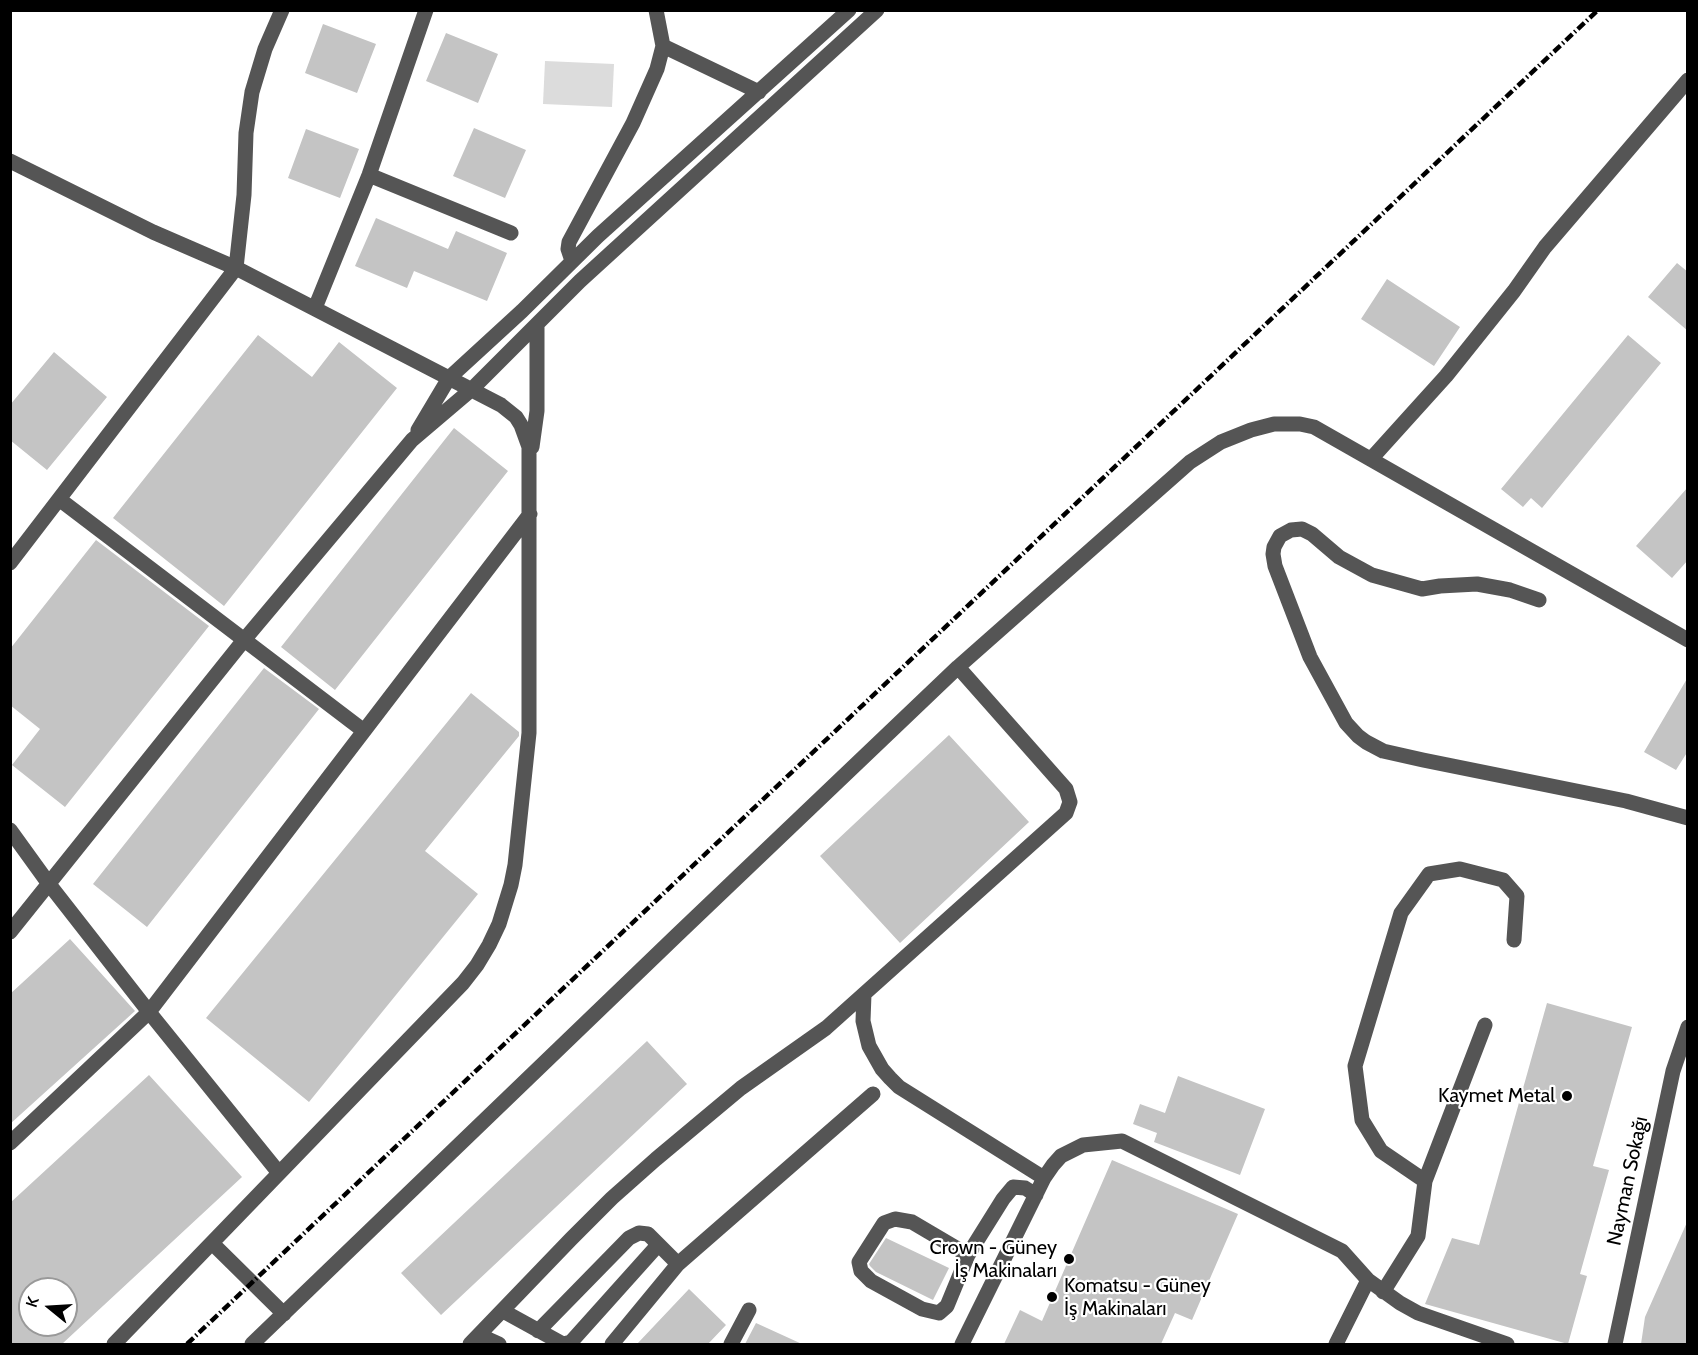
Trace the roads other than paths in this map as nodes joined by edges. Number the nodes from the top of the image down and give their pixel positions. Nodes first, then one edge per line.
1 (282, 10) edge
2 (426, 10) edge
3 (656, 10) edge
4 (849, 10) edge
5 (877, 10) edge
6 (663, 46) junction
7 (1688, 80) edge
8 (759, 92) junction
9 (10, 161) edge
10 (369, 175) junction
11 (512, 233) dead end
12 (572, 261) junction
13 (236, 268) junction
14 (315, 308) junction
15 (537, 324) junction
16 (449, 378) junction
17 (472, 389) junction
18 (412, 440) junction
19 (530, 458) junction
20 (1371, 459) junction
21 (59, 499) junction
22 (530, 514) junction
23 (10, 563) edge
24 (1539, 600) dead end
25 (244, 640) junction
26 (1688, 640) edge
27 (958, 667) junction
28 (364, 731) junction
29 (1688, 818) edge
30 (10, 830) edge
31 (49, 884) junction
32 (10, 932) edge
33 (1514, 940) dead end
34 (864, 994) junction
35 (148, 1012) junction
36 (1485, 1025) dead end
37 (1688, 1027) edge
38 (873, 1094) dead end
39 (10, 1143) edge
40 (279, 1173) junction
41 (1044, 1178) junction
42 (1425, 1181) junction
43 (1036, 1195) junction
44 (212, 1243) junction
45 (658, 1245) junction
46 (968, 1255) junction
47 (678, 1264) junction
48 (1368, 1280) junction
49 (1383, 1292) junction
50 (750, 1310) dead end
51 (503, 1311) junction
52 (284, 1314) junction
53 (538, 1331) junction
54 (475, 1340) edge
55 (114, 1344) edge
56 (252, 1344) edge
57 (499, 1344) edge
58 (564, 1344) edge
59 (612, 1344) edge
60 (731, 1344) edge
61 (962, 1344) edge
62 (1336, 1344) edge
63 (1507, 1344) edge
64 (1615, 1344) edge

1 - 13 street
2 - 10 street
3 - 6 street
4 - 8 street
5 - 15 street
6 - 8 street
6 - 12 street
7 - 20 street
8 - 12 street
9 - 13 street
10 - 11 street
10 - 14 street
12 - 16 street
13 - 14 street
13 - 21 street
14 - 16 street
15 - 17 street
15 - 19 street
16 - 17 street
16 - 18 street
17 - 18 street
17 - 19 street
18 - 25 street
19 - 22 street
20 - 26 street
20 - 27 street
21 - 23 street
21 - 25 street
22 - 28 street
22 - 40 street
24 - 29 street
25 - 28 street
25 - 31 street
27 - 34 street
27 - 52 street
28 - 35 street
30 - 31 street
31 - 32 street
31 - 35 street
33 - 42 street
34 - 41 street
34 - 51 street
35 - 39 street
35 - 40 street
36 - 42 street
37 - 64 street, Nayman Sokağı
38 - 47 street
40 - 44 street
41 - 43 street
41 - 48 street
42 - 49 street
43 - 46 street
43 - 61 street
44 - 52 street
44 - 55 street
45 - 47 street
45 - 53 street
45 - 58 street
46 - 46 street
47 - 59 street
48 - 49 street
48 - 62 street
49 - 63 street
50 - 60 street
51 - 53 street
51 - 54 street
52 - 56 street
53 - 58 street
54 - 57 street

